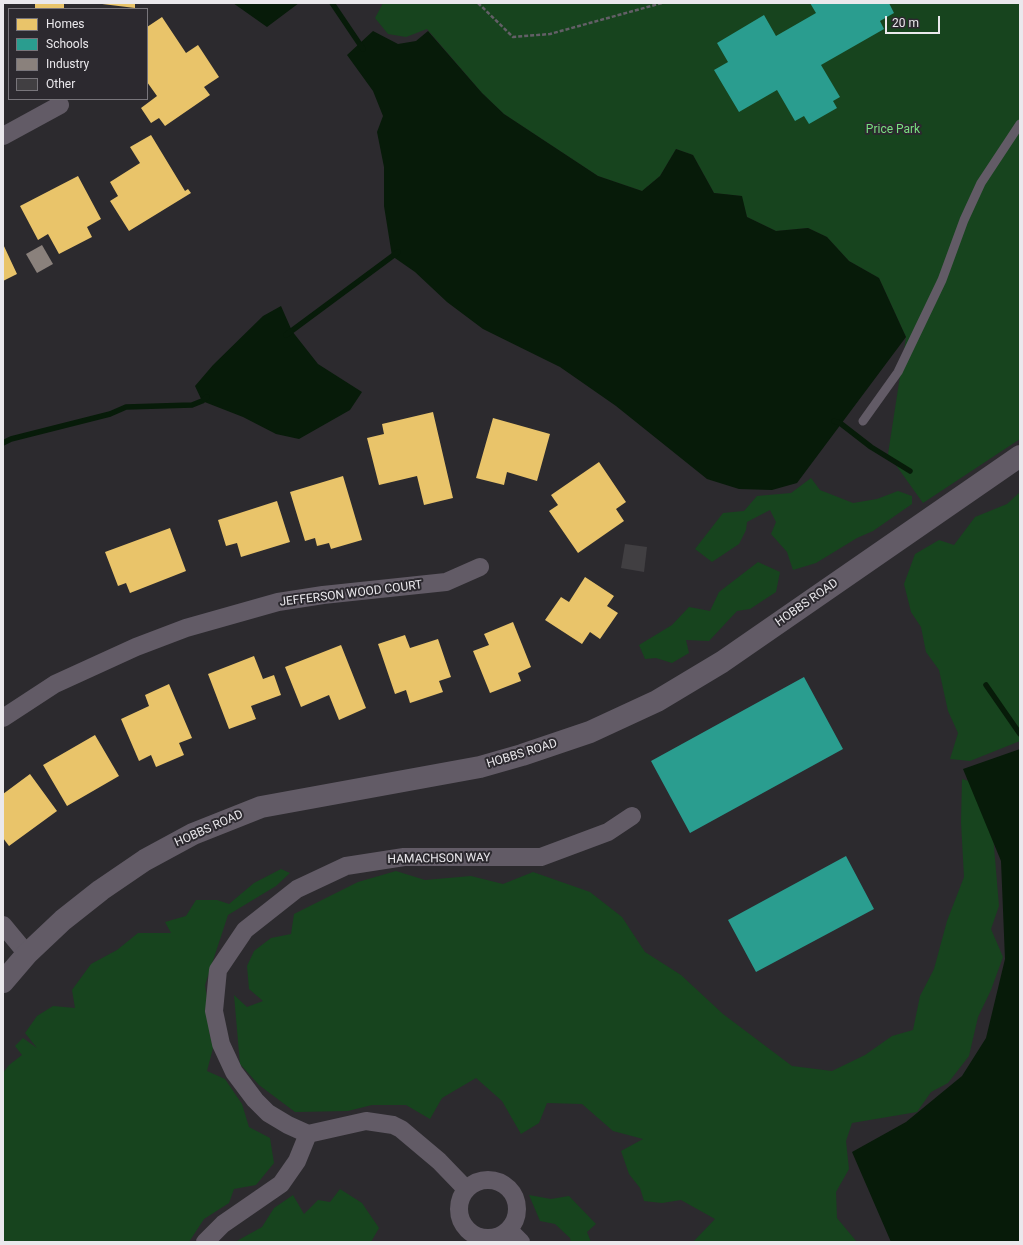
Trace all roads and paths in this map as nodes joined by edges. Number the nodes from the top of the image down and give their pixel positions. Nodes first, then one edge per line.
1 (478, 3) edge
2 (662, 3) edge
3 (60, 106) dead end
4 (1020, 124) edge
5 (3, 136) edge
6 (863, 421) dead end
7 (1020, 456) edge
8 (480, 567) dead end
9 (3, 718) edge
10 (632, 816) dead end
11 (3, 925) edge
12 (27, 954) junction
13 (3, 982) edge
14 (308, 1134) junction
15 (466, 1189) junction
16 (515, 1236) edge
17 (205, 1242) edge

1 - 2 path
3 - 5 street
4 - 6 lane
7 - 12 street, HOBBS ROAD
8 - 9 street, JEFFERSON WOOD COURT
10 - 14 street, HAMACHSON WAY
11 - 12 street
12 - 13 street, HOBBS ROAD
14 - 15 street
14 - 17 street
15 - 16 street
15 - 16 street

